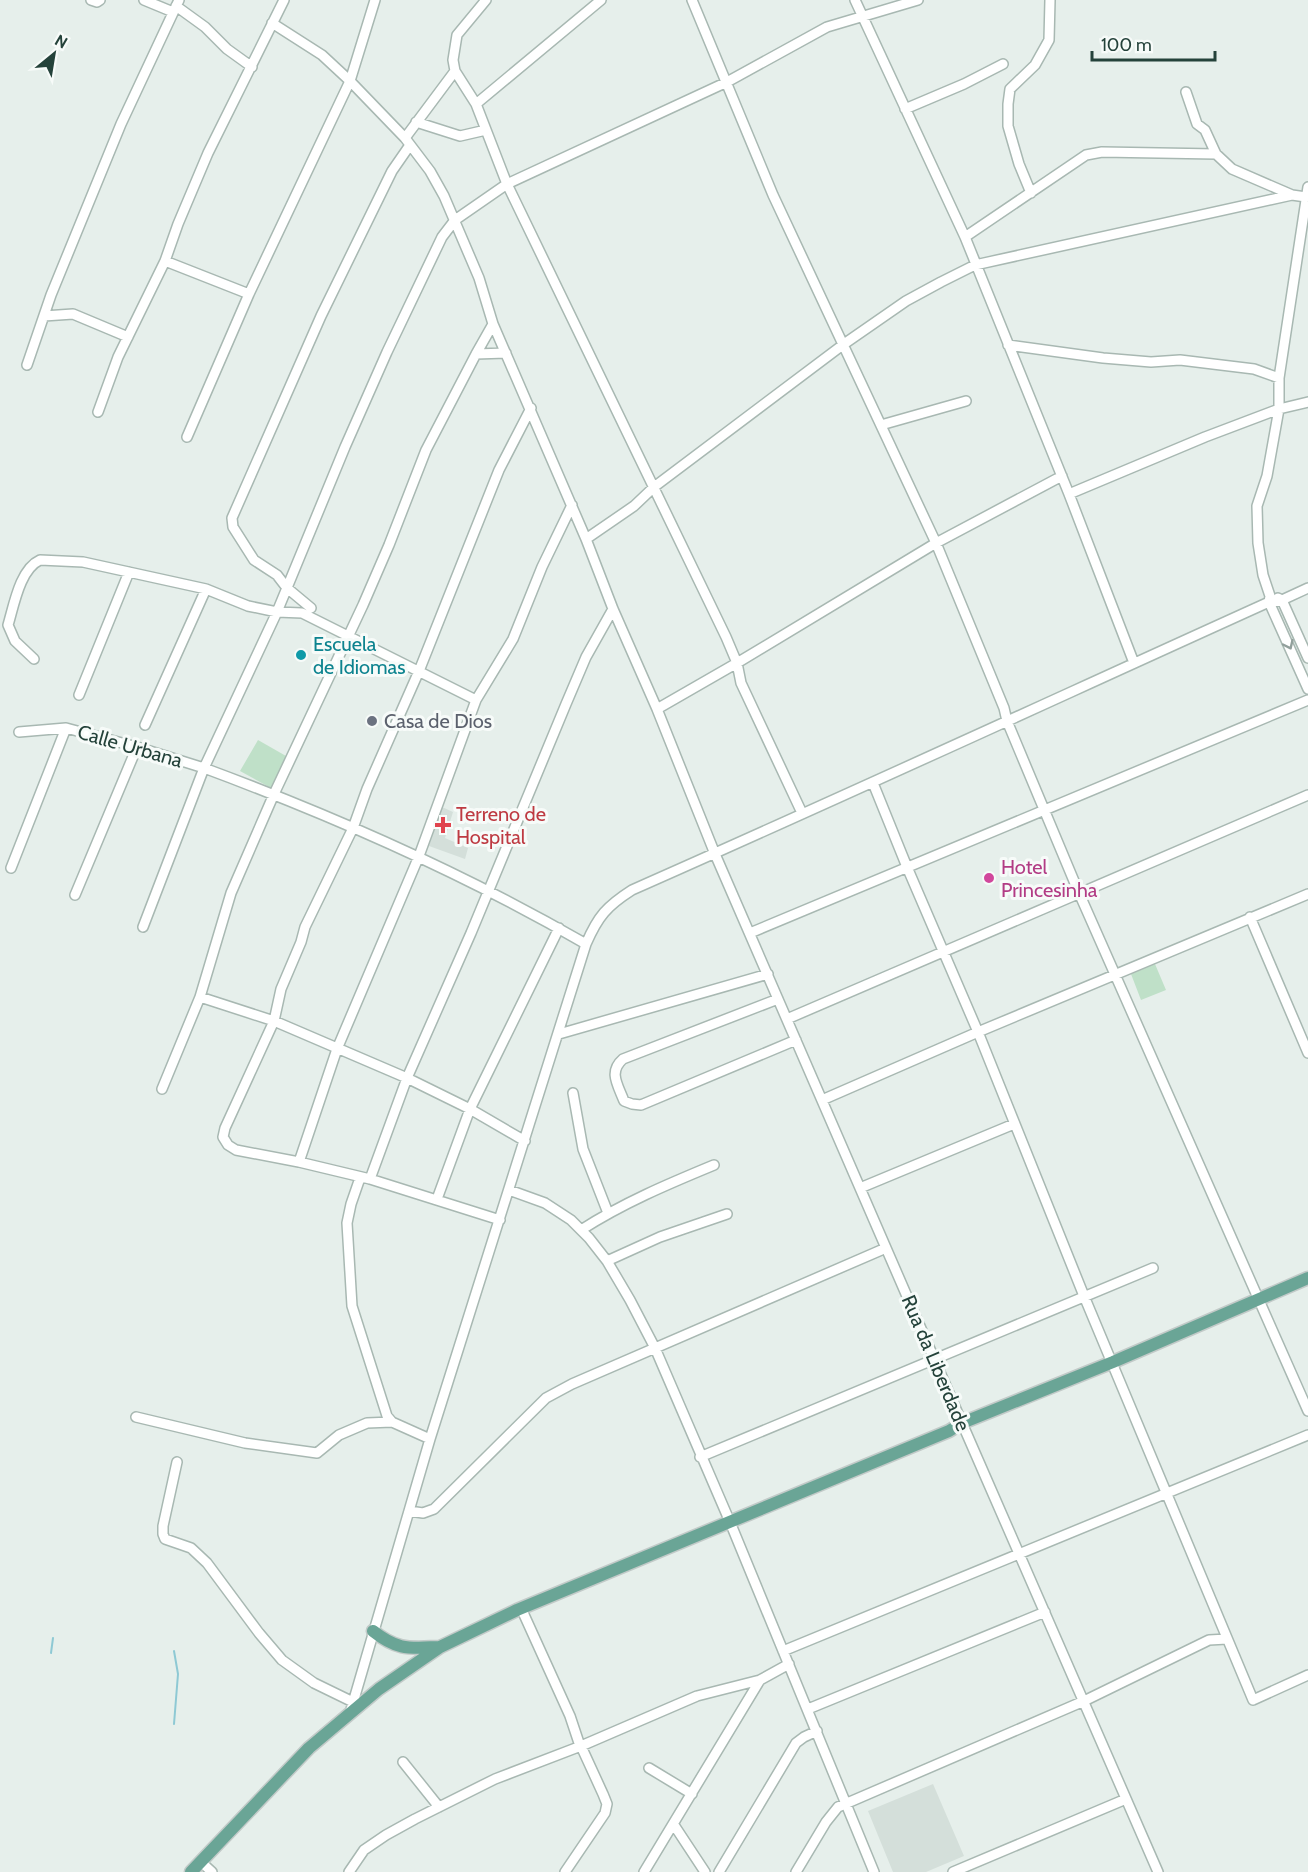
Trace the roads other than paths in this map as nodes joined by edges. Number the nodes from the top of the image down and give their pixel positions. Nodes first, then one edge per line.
1 (91, 0) edge
2 (100, 0) edge
3 (144, 0) edge
4 (284, 0) edge
5 (375, 0) edge
6 (486, 0) edge
7 (602, 0) edge
8 (692, 0) edge
9 (855, 0) edge
10 (918, 0) edge
11 (1050, 0) edge
12 (176, 6) edge
13 (861, 16) junction
14 (272, 23) junction
15 (1003, 64) dead end
16 (252, 67) junction
17 (455, 71) junction
18 (350, 81) junction
19 (727, 82) junction
20 (1186, 92) dead end
21 (476, 104) junction
22 (905, 109) junction
23 (416, 122) junction
24 (486, 130) junction
25 (408, 142) junction
26 (1216, 154) junction
27 (507, 184) junction
28 (1031, 193) junction
29 (1292, 195) junction
30 (1307, 202) edge
31 (455, 220) junction
32 (965, 237) junction
33 (165, 261) junction
34 (975, 265) junction
35 (249, 294) junction
36 (44, 316) junction
37 (493, 324) junction
38 (128, 337) junction
39 (844, 344) junction
40 (1008, 345) junction
41 (506, 353) junction
42 (476, 354) junction
43 (27, 365) dead end
44 (1279, 378) junction
45 (966, 401) dead end
46 (1308, 402) edge
47 (531, 408) junction
48 (1279, 409) junction
49 (98, 412) dead end
50 (880, 425) junction
51 (187, 437) dead end
52 (1062, 476) junction
53 (654, 487) junction
54 (1069, 494) junction
55 (572, 505) junction
56 (586, 539) junction
57 (936, 543) junction
58 (129, 572) junction
59 (287, 588) junction
60 (1308, 588) edge
61 (206, 589) junction
62 (1269, 599) junction
63 (1282, 600) junction
64 (311, 608) dead end
65 (613, 609) junction
66 (277, 612) junction
67 (349, 635) junction
68 (1308, 658) edge
69 (34, 659) dead end
70 (737, 663) junction
71 (1134, 663) junction
72 (419, 671) junction
73 (1308, 689) edge
74 (79, 695) dead end
75 (476, 700) junction
76 (1308, 700) edge
77 (657, 709) junction
78 (1007, 721) junction
79 (145, 725) dead end
80 (66, 728) junction
81 (19, 732) dead end
82 (137, 747) junction
83 (204, 768) junction
84 (873, 783) junction
85 (274, 794) junction
86 (1308, 795) edge
87 (1044, 809) junction
88 (802, 813) junction
89 (352, 828) junction
90 (715, 854) junction
91 (419, 856) junction
92 (907, 867) junction
93 (11, 868) dead end
94 (488, 889) junction
95 (1079, 893) junction
96 (1308, 894) edge
97 (75, 895) dead end
98 (1250, 917) junction
99 (142, 927) dead end
100 (558, 928) junction
101 (750, 933) junction
102 (586, 944) junction
103 (943, 952) junction
104 (768, 974) junction
105 (1116, 974) junction
106 (200, 997) junction
107 (778, 999) junction
108 (787, 1019) junction
109 (274, 1021) junction
110 (978, 1032) junction
111 (559, 1034) junction
112 (796, 1040) junction
113 (337, 1049) junction
114 (1308, 1053) edge
115 (407, 1078) junction
116 (162, 1089) dead end
117 (573, 1093) dead end
118 (822, 1100) junction
119 (470, 1109) junction
120 (1014, 1124) junction
121 (525, 1142) junction
122 (299, 1162) junction
123 (714, 1165) dead end
124 (365, 1178) junction
125 (860, 1188) junction
126 (509, 1190) junction
127 (437, 1199) junction
128 (608, 1213) junction
129 (726, 1214) dead end
130 (500, 1220) junction
131 (581, 1230) junction
132 (886, 1248) junction
133 (607, 1262) junction
134 (1153, 1268) dead end
135 (1308, 1278) edge
136 (1084, 1296) junction
137 (1259, 1298) junction
138 (655, 1348) junction
139 (934, 1359) junction
140 (1113, 1362) junction
141 (1308, 1411) edge
142 (136, 1417) dead end
143 (392, 1422) junction
144 (962, 1423) junction
145 (1308, 1435) edge
146 (430, 1439) junction
147 (700, 1457) junction
148 (177, 1462) dead end
149 (1167, 1494) junction
150 (410, 1511) junction
151 (730, 1522) junction
152 (1020, 1555) junction
153 (521, 1608) junction
154 (1045, 1612) junction
155 (373, 1631) junction
156 (1227, 1640) junction
157 (440, 1647) junction
158 (783, 1651) junction
159 (789, 1664) junction
160 (1308, 1675) edge
161 (760, 1680) junction
162 (1084, 1701) junction
163 (351, 1707) junction
164 (808, 1709) junction
165 (818, 1731) junction
166 (581, 1746) junction
167 (403, 1762) dead end
168 (649, 1768) dead end
169 (692, 1794) junction
170 (1126, 1798) junction
171 (845, 1803) junction
172 (439, 1807) junction
173 (674, 1825) junction
174 (201, 1862) junction
175 (191, 1872) edge
176 (212, 1872) edge
177 (349, 1872) edge
178 (564, 1872) edge
179 (645, 1872) edge
180 (705, 1872) edge
181 (719, 1872) edge
182 (796, 1872) edge
183 (874, 1872) edge
184 (953, 1872) edge
185 (1158, 1872) edge

1 - 2 street
3 - 12 street
4 - 14 street
5 - 18 street
6 - 17 street
7 - 21 street
8 - 19 street
9 - 13 street
10 - 13 street
11 - 28 street
12 - 16 street
12 - 36 street
13 - 19 street
13 - 22 street
14 - 16 street
14 - 18 street, Rua da Liberdade
15 - 22 street
16 - 33 street
17 - 21 street
17 - 23 street
18 - 25 street, Rua da Liberdade
18 - 35 street
19 - 27 street
19 - 39 street
20 - 26 street
21 - 24 street
22 - 32 street
23 - 24 street
23 - 25 street
24 - 27 street
25 - 31 street, Rua da Liberdade
25 - 59 street
26 - 28 street
26 - 29 street
27 - 31 street
27 - 53 street
28 - 32 street
29 - 30 street
29 - 34 street
30 - 44 street
31 - 37 street, Rua da Liberdade
31 - 59 street
32 - 34 street
33 - 35 street
33 - 38 street
34 - 39 street
34 - 40 street
35 - 51 street
36 - 38 street
36 - 43 street
37 - 41 street, Rua da Liberdade
37 - 42 street
38 - 49 street
39 - 50 street
39 - 53 street
40 - 44 street
40 - 52 street
41 - 42 street
41 - 47 street, Rua da Liberdade
42 - 67 street
44 - 48 street
45 - 50 street
46 - 48 street
47 - 55 street, Rua da Liberdade
47 - 72 street
48 - 54 street
48 - 62 street
50 - 57 street
52 - 54 street
52 - 57 street
53 - 56 street
53 - 70 street
54 - 71 street
55 - 56 street, Rua da Liberdade
55 - 75 street
56 - 65 street, Rua da Liberdade
57 - 70 street
57 - 78 street
58 - 61 street
58 - 69 street
58 - 74 street
59 - 64 street
59 - 66 street
60 - 63 street
61 - 66 street
61 - 79 street
62 - 63 street
62 - 71 street
62 -> 73 street
63 - 68 street
65 - 77 street, Rua da Liberdade
65 - 94 street
66 - 67 street
66 - 83 street
67 - 72 street
67 - 85 street
70 - 77 street
70 - 88 street
71 - 78 street
72 - 75 street
72 - 89 street
75 - 91 street
76 - 87 street
77 - 90 street, Rua da Liberdade
78 - 84 street
78 - 87 street
80 - 81 street, Calle Urbana
80 - 82 street, Calle Urbana
80 - 93 street
82 - 83 street, Calle Urbana
82 - 97 street
83 - 85 street, Calle Urbana
83 - 99 street
84 - 88 street
84 - 92 street
85 - 89 street, Calle Urbana
85 - 106 street
86 - 95 street
87 - 92 street
87 - 95 street
88 - 90 street
89 - 91 street, Calle Urbana
89 - 109 street
90 - 101 street, Rua da Liberdade
90 - 102 street
91 - 94 street, Calle Urbana
91 - 113 street
92 - 101 street
92 - 103 street
94 - 100 street, Calle Urbana
94 - 115 street
95 - 103 street
95 - 105 street
96 - 98 street
98 - 105 street
98 - 114 street
100 - 102 street, Calle Urbana
100 - 119 street
101 - 104 street, Rua da Liberdade
102 - 111 street
103 - 108 street
103 - 110 street
104 - 107 street, Rua da Liberdade
104 - 111 street
105 - 110 street
105 - 137 street
106 - 109 street
106 - 116 street
107 - 108 street, Rua da Liberdade
107 - 112 street
108 - 112 street, Rua da Liberdade
109 - 113 street
109 - 122 street
110 - 118 street
110 - 120 street
111 - 121 street
112 - 118 street, Rua da Liberdade
113 - 115 street
113 - 122 street
115 - 119 street
115 - 124 street
117 - 128 street
118 - 125 street, Rua da Liberdade
119 - 121 street
119 - 127 street
120 - 125 street
120 - 136 street
121 - 126 street
122 - 124 street
123 - 128 street
124 - 127 street
124 - 143 street
125 - 132 street, Rua da Liberdade
126 - 130 street
126 - 131 street
127 - 130 street
128 - 131 street
129 - 133 street
130 - 146 street
131 - 133 street
132 - 138 street
132 - 139 street, Rua da Liberdade
133 - 138 street
134 - 136 street
135 - 137 main road
136 - 139 street
136 - 140 street
137 - 140 main road
137 - 141 street
138 - 147 street
138 - 150 street
139 - 144 street, Rua da Liberdade
139 - 147 street
140 - 144 main road
140 - 149 street
142 - 143 street
143 - 146 street
144 - 151 main road
144 - 152 street, Rua da Liberdade
145 - 149 street
146 - 150 street
147 - 151 street
148 - 163 street
149 - 152 street
149 - 156 street
150 - 155 street
151 - 153 main road
151 - 158 street
152 - 154 street, Rua da Liberdade
152 - 158 street
153 - 157 main road
153 - 166 street
154 - 162 street, Rua da Liberdade
154 - 164 street
155 - 157 main road
155 - 163 street
156 - 160 street
156 - 162 street
157 - 163 main road
158 - 159 street
159 - 161 street
159 - 164 street
161 - 166 street
161 - 169 street
162 - 170 street, Rua da Liberdade
162 - 171 street
163 - 174 main road
164 - 165 street
165 - 171 street
165 - 181 street
166 - 172 street
166 - 178 street
167 - 172 street
168 - 169 street
169 - 173 street
170 - 184 street
170 - 185 street, Rua da Liberdade
171 - 182 street
171 - 183 street
172 - 177 street
173 - 179 street
173 - 180 street
174 - 175 main road
174 - 176 street

